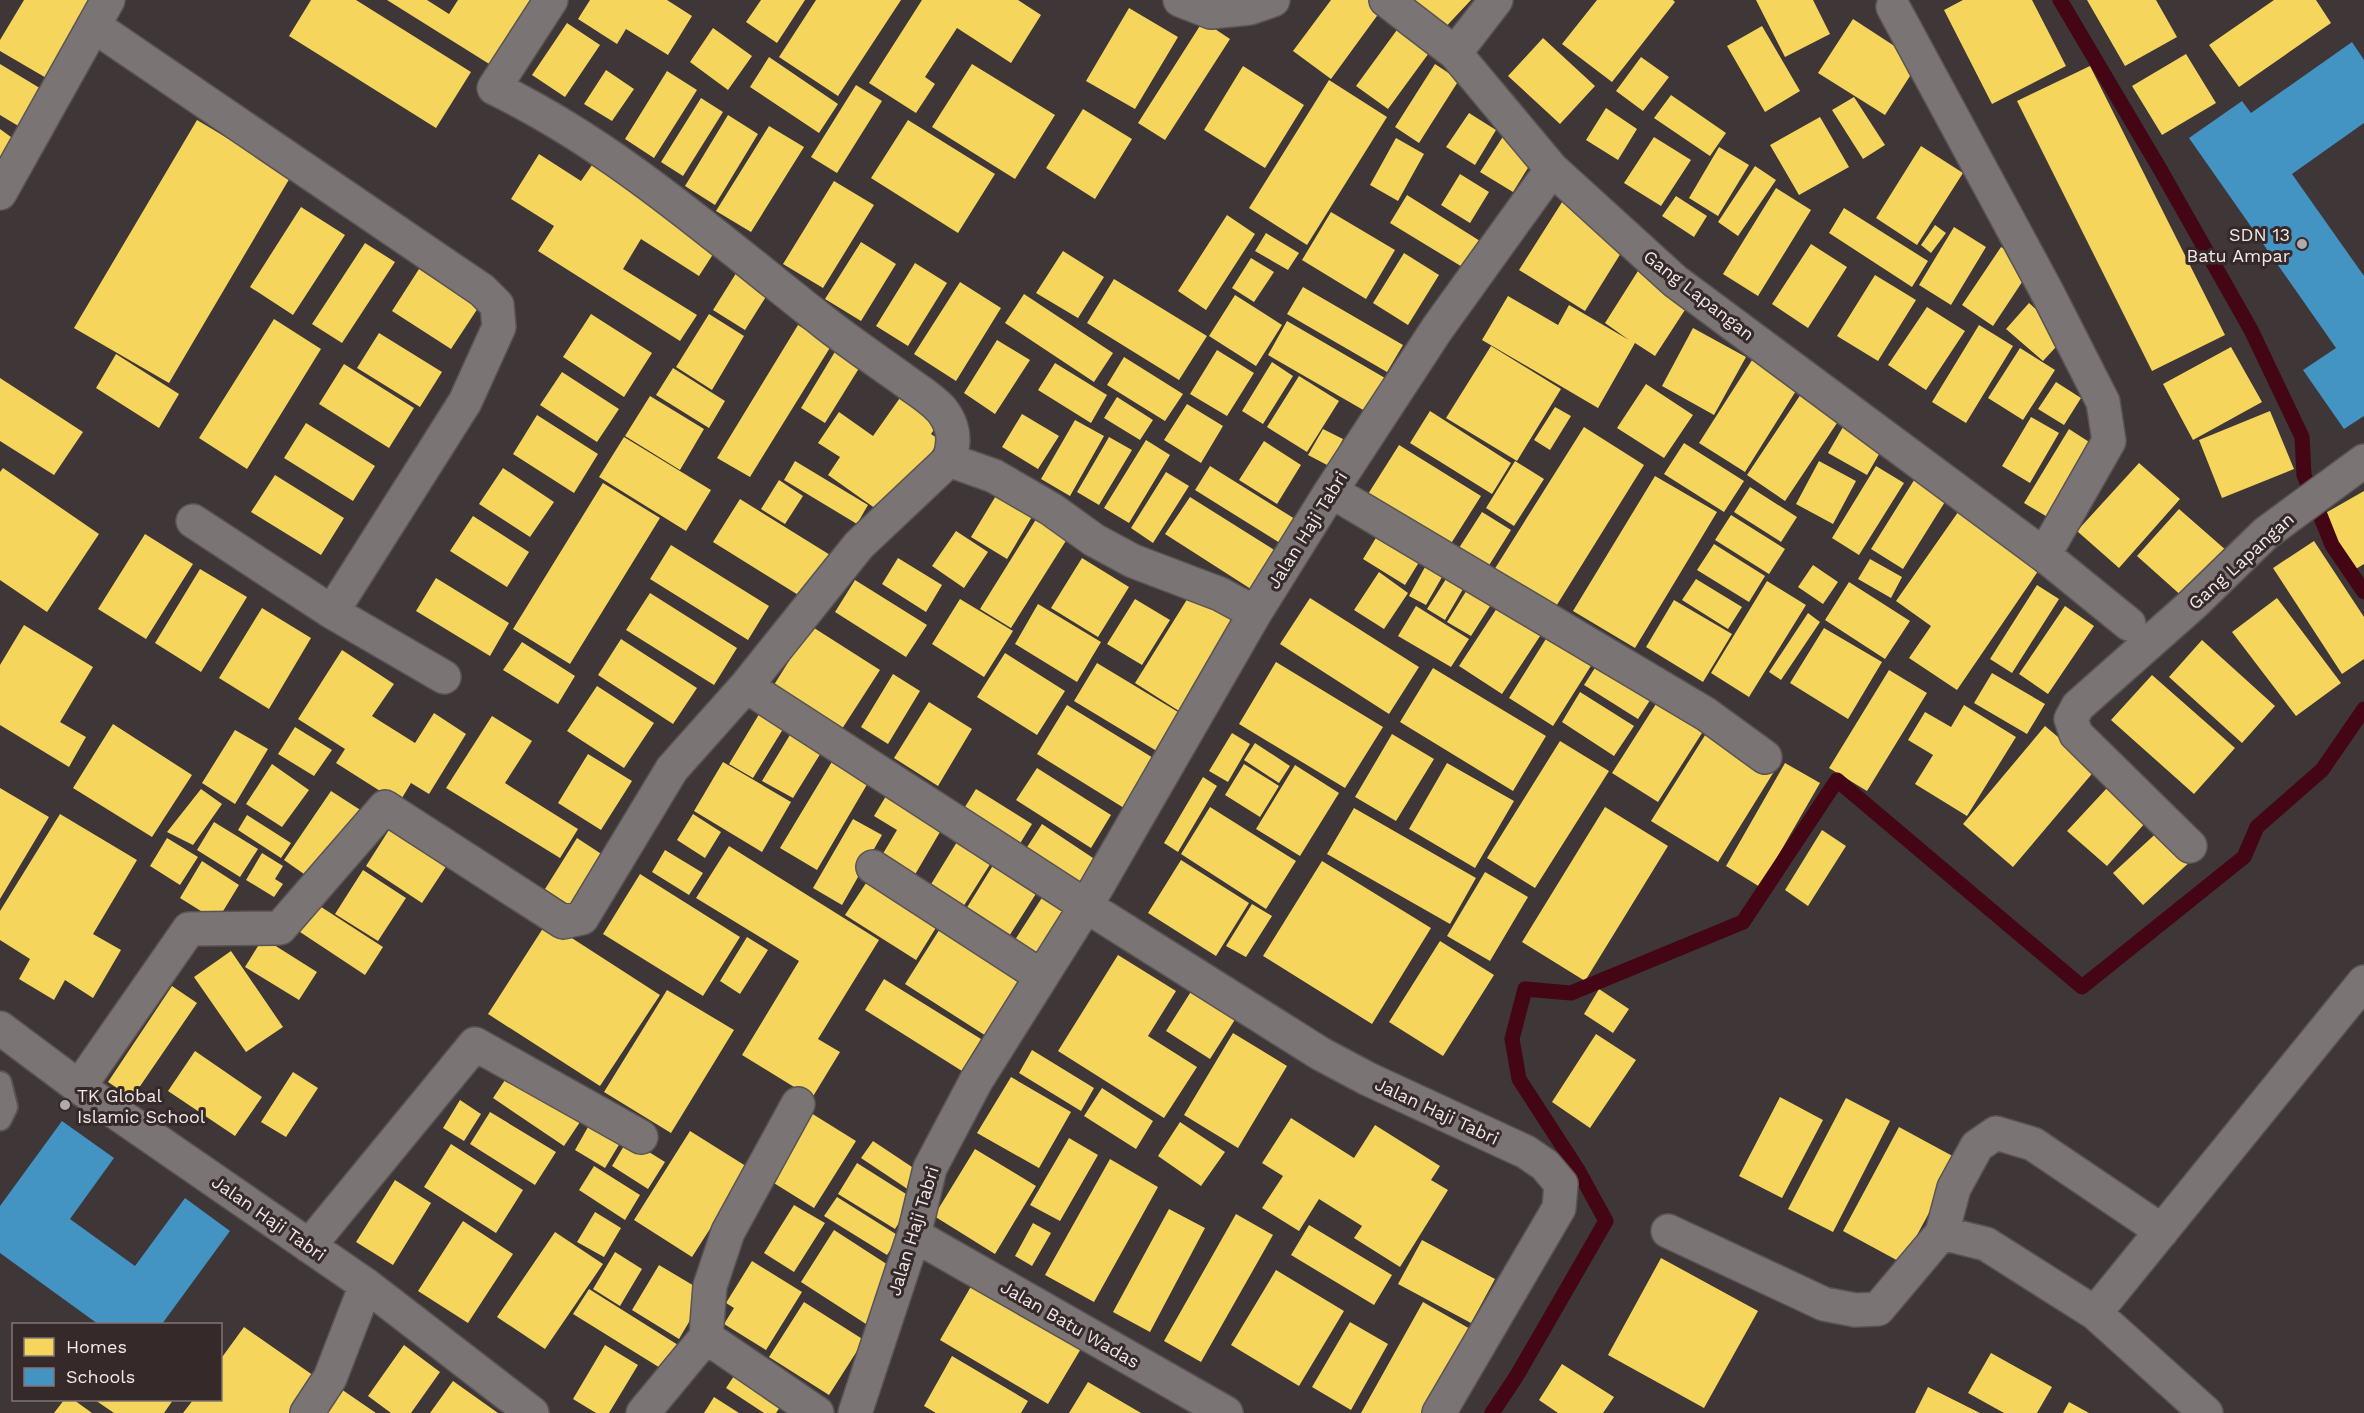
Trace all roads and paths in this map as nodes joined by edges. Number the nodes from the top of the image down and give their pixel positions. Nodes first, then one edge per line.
1 (551, 0) edge
2 (1180, 0) edge
3 (1273, 0) edge
4 (1386, 0) edge
5 (1496, 0) edge
6 (1893, 7) dead end
7 (101, 13) edge
8 (1455, 53) junction
9 (1552, 169) junction
10 (0, 193) edge
11 (949, 460) junction
12 (2364, 461) edge
13 (1331, 491) junction
14 (193, 521) dead end
15 (2044, 555) junction
16 (332, 612) junction
17 (1256, 613) junction
18 (2139, 633) junction
19 (444, 677) dead end
20 (747, 686) junction
21 (1765, 757) dead end
22 (2190, 846) dead end
23 (873, 867) dead end
24 (1086, 906) junction
25 (1041, 976) junction
26 (2364, 982) edge
27 (0, 1028) edge
28 (0, 1083) edge
29 (79, 1087) junction
30 (798, 1104) dead end
31 (0, 1119) edge
32 (641, 1137) dead end
33 (1668, 1231) dead end
34 (2162, 1231) junction
35 (1942, 1233) junction
36 (914, 1235) junction
37 (309, 1246) junction
38 (366, 1285) junction
39 (2095, 1313) junction
40 (706, 1337) junction
41 (307, 1413) edge
42 (532, 1413) edge
43 (643, 1413) edge
44 (817, 1413) edge
45 (855, 1413) edge
46 (1226, 1413) edge
47 (1439, 1413) edge
48 (2206, 1413) edge

1 - 11 street
2 - 3 street
4 - 8 street, Gang Lapangan
5 - 8 street
6 - 15 street
7 - 10 street
7 - 16 street
8 - 9 street, Gang Lapangan
9 - 13 street, Jalan Haji Tabri
9 - 15 street, Gang Lapangan
11 - 17 street
11 - 20 street
12 - 18 street, Gang Lapangan
13 - 17 street, Jalan Haji Tabri
13 - 21 street
14 - 16 street
15 - 18 street, Gang Lapangan
16 - 19 street
17 - 24 street, Jalan Haji Tabri
18 - 22 street
20 - 24 street
20 - 29 street
23 - 25 street
24 - 25 street, Jalan Haji Tabri
24 - 47 street, Jalan Haji Tabri
25 - 36 street, Jalan Haji Tabri
26 - 34 street
27 - 29 street, Jalan Haji Tabri
28 - 31 lane
29 - 37 street, Jalan Haji Tabri
30 - 40 street
32 - 37 street
33 - 35 street
34 - 35 street
34 - 39 street
35 - 39 street
36 - 45 street, Jalan Haji Tabri
36 - 46 street, Jalan Batu Wadas
37 - 38 street, Jalan Haji Tabri
38 - 41 street
38 - 42 street, Jalan Haji Tabri
39 - 48 street
40 - 43 street
40 - 44 street

